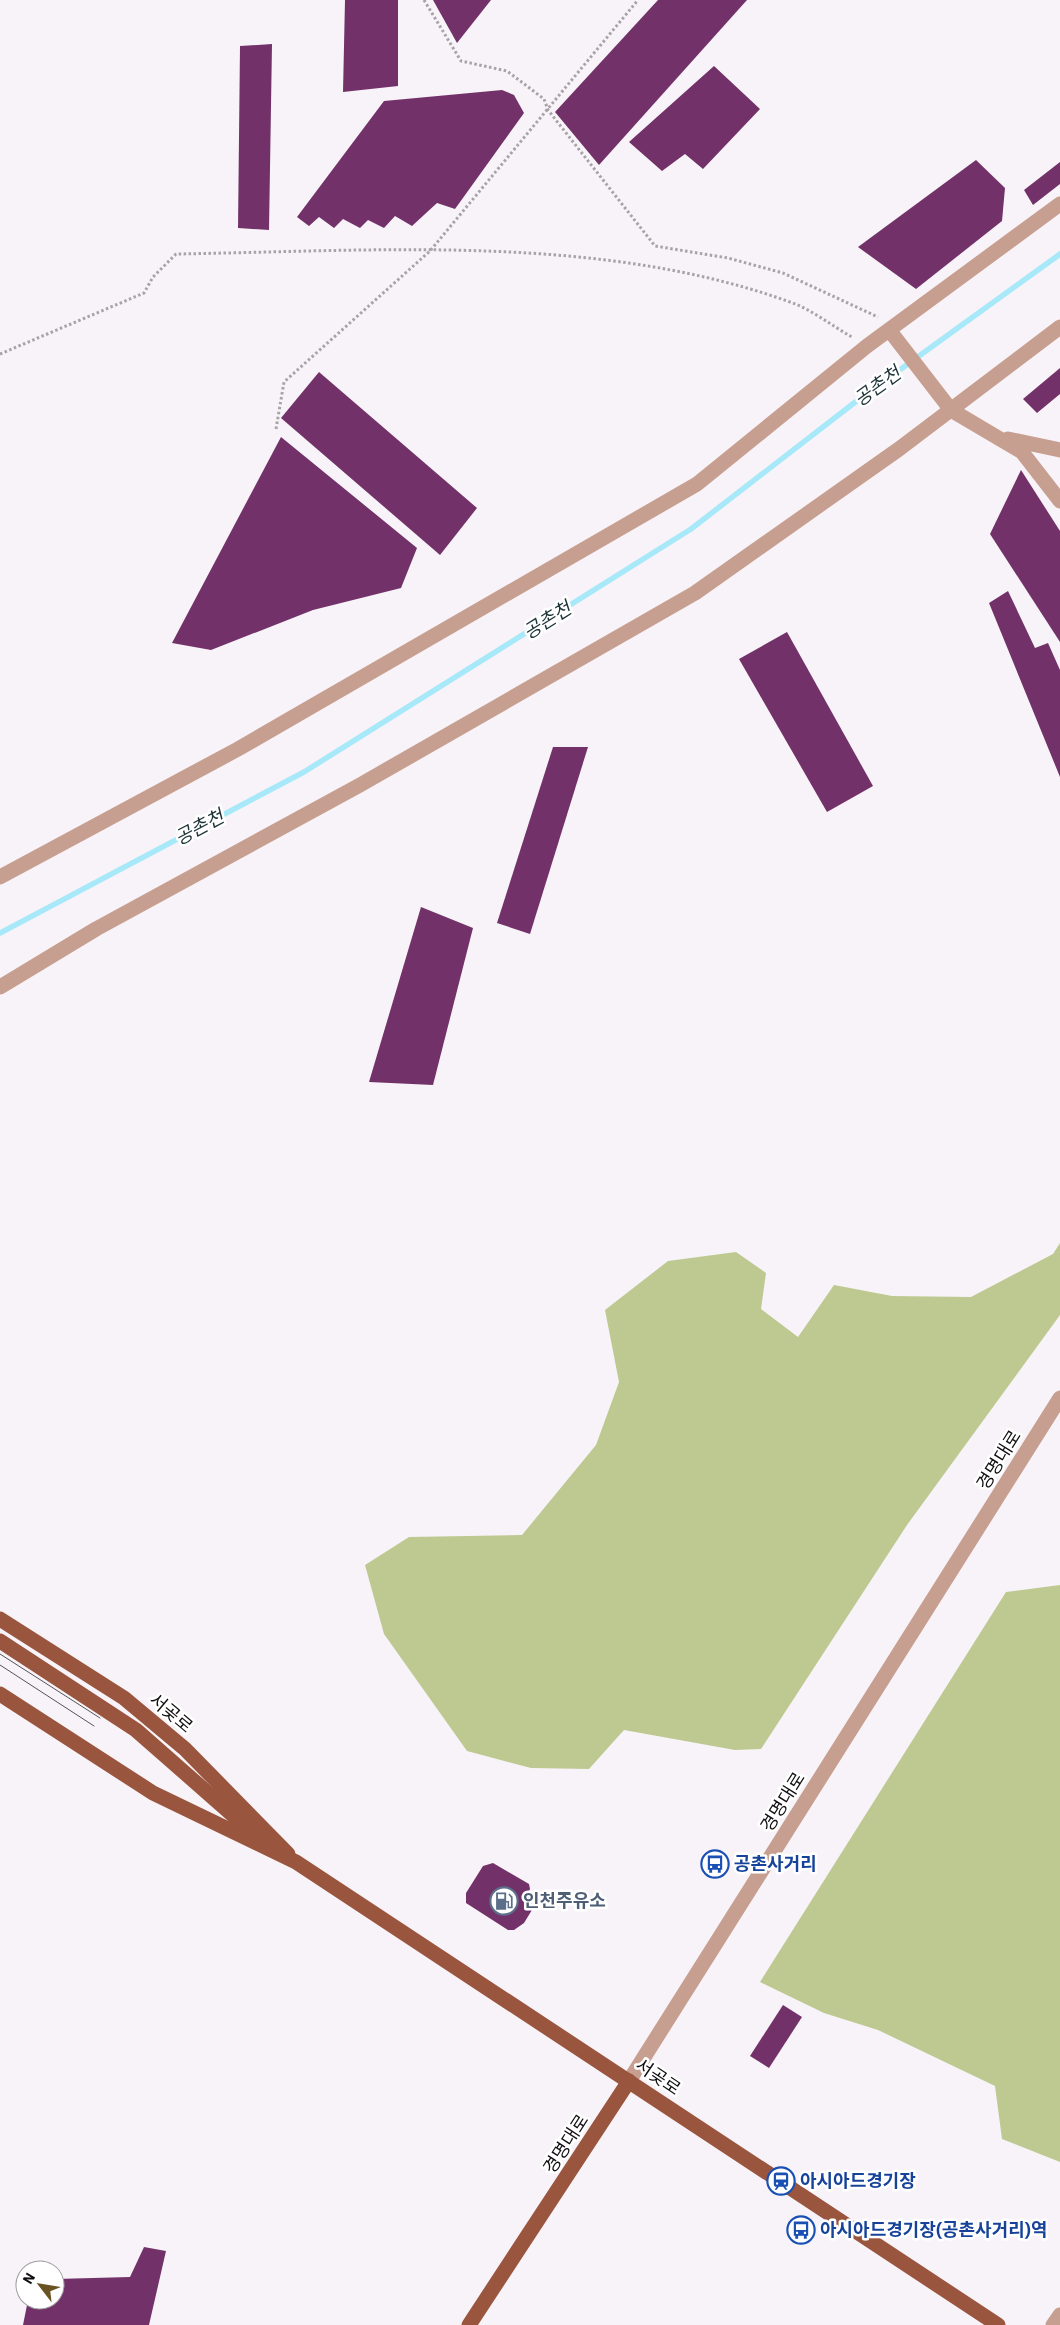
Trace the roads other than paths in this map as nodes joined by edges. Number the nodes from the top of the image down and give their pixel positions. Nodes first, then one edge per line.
1 (1060, 204) edge
2 (1060, 328) edge
3 (894, 336) junction
4 (948, 406) junction
5 (997, 437) junction
6 (1060, 450) edge
7 (1060, 501) edge
8 (0, 876) edge
9 (0, 987) edge
10 (1060, 1398) edge
11 (0, 1619) edge
12 (0, 1641) edge
13 (0, 1694) edge
14 (273, 1850) junction
15 (296, 1862) junction
16 (629, 2081) junction
17 (1060, 2316) edge
18 (469, 2325) edge
19 (998, 2325) edge
20 (1053, 2325) edge

1 - 3 street
2 - 4 street
3 - 4 street
3 - 8 street
4 - 5 street
4 - 9 street
5 - 6 street
5 - 7 street
10 - 16 street, 경명대로
11 - 15 main road, 서곶로
12 - 14 main road, 서곶로
13 - 14 main road, 서곶로
14 - 15 main road, 서곶로
15 - 16 main road, 서곶로
16 - 18 main road, 경명대로
16 - 19 main road, 서곶로
17 - 20 street

